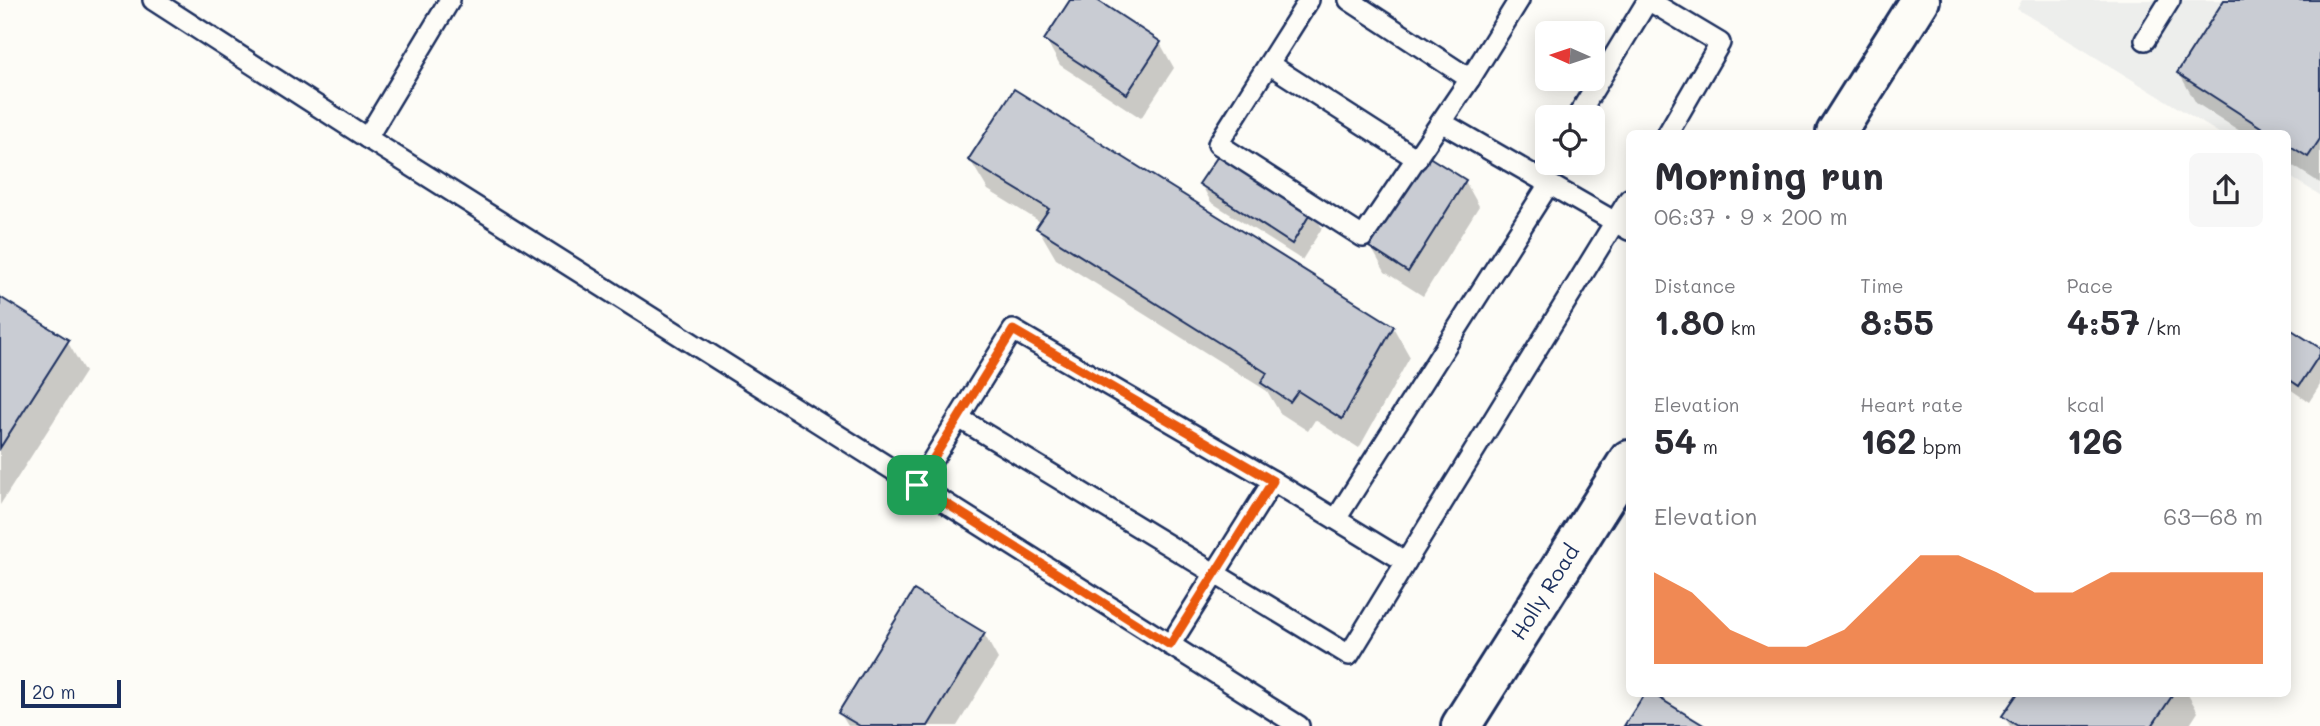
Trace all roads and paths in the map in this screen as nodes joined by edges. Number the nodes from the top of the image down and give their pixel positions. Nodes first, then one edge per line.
1 (153, 0) edge
2 (450, 0) edge
3 (1309, 0) edge
4 (1349, 0) edge
5 (1519, 0) edge
6 (1920, 0) edge
7 (2170, 0) edge
8 (2144, 40) dead end
9 (1269, 64) junction
10 (1470, 79) junction
11 (1584, 105) edge
12 (1441, 122) junction
13 (1670, 130) edge
14 (1838, 130) edge
15 (367, 138) junction
16 (1417, 159) junction
17 (1535, 169) edge
18 (1546, 175) edge
19 (1623, 226) edge
20 (959, 418) junction
21 (1626, 465) edge
22 (1273, 481) junction
23 (917, 485) junction
24 (1336, 519) junction
25 (1406, 562) junction
26 (1214, 574) junction
27 (1170, 645) junction
28 (1292, 724) edge
29 (1461, 726) edge

1 - 15 lane
2 - 15 lane
3 - 9 lane
4 - 10 lane
5 - 10 lane
6 - 14 main road
7 - 8 lane
9 - 16 lane
9 - 16 lane
10 - 12 lane
11 - 13 lane
12 - 16 lane
12 - 17 lane
15 - 23 lane
18 - 19 lane
18 - 24 lane
19 - 25 lane
20 - 22 lane
20 - 23 lane
20 - 26 lane
21 - 29 main road, Holly Road
22 - 24 lane
22 - 26 lane
23 - 27 lane
24 - 25 lane
25 - 26 lane
26 - 27 lane
27 - 28 lane

